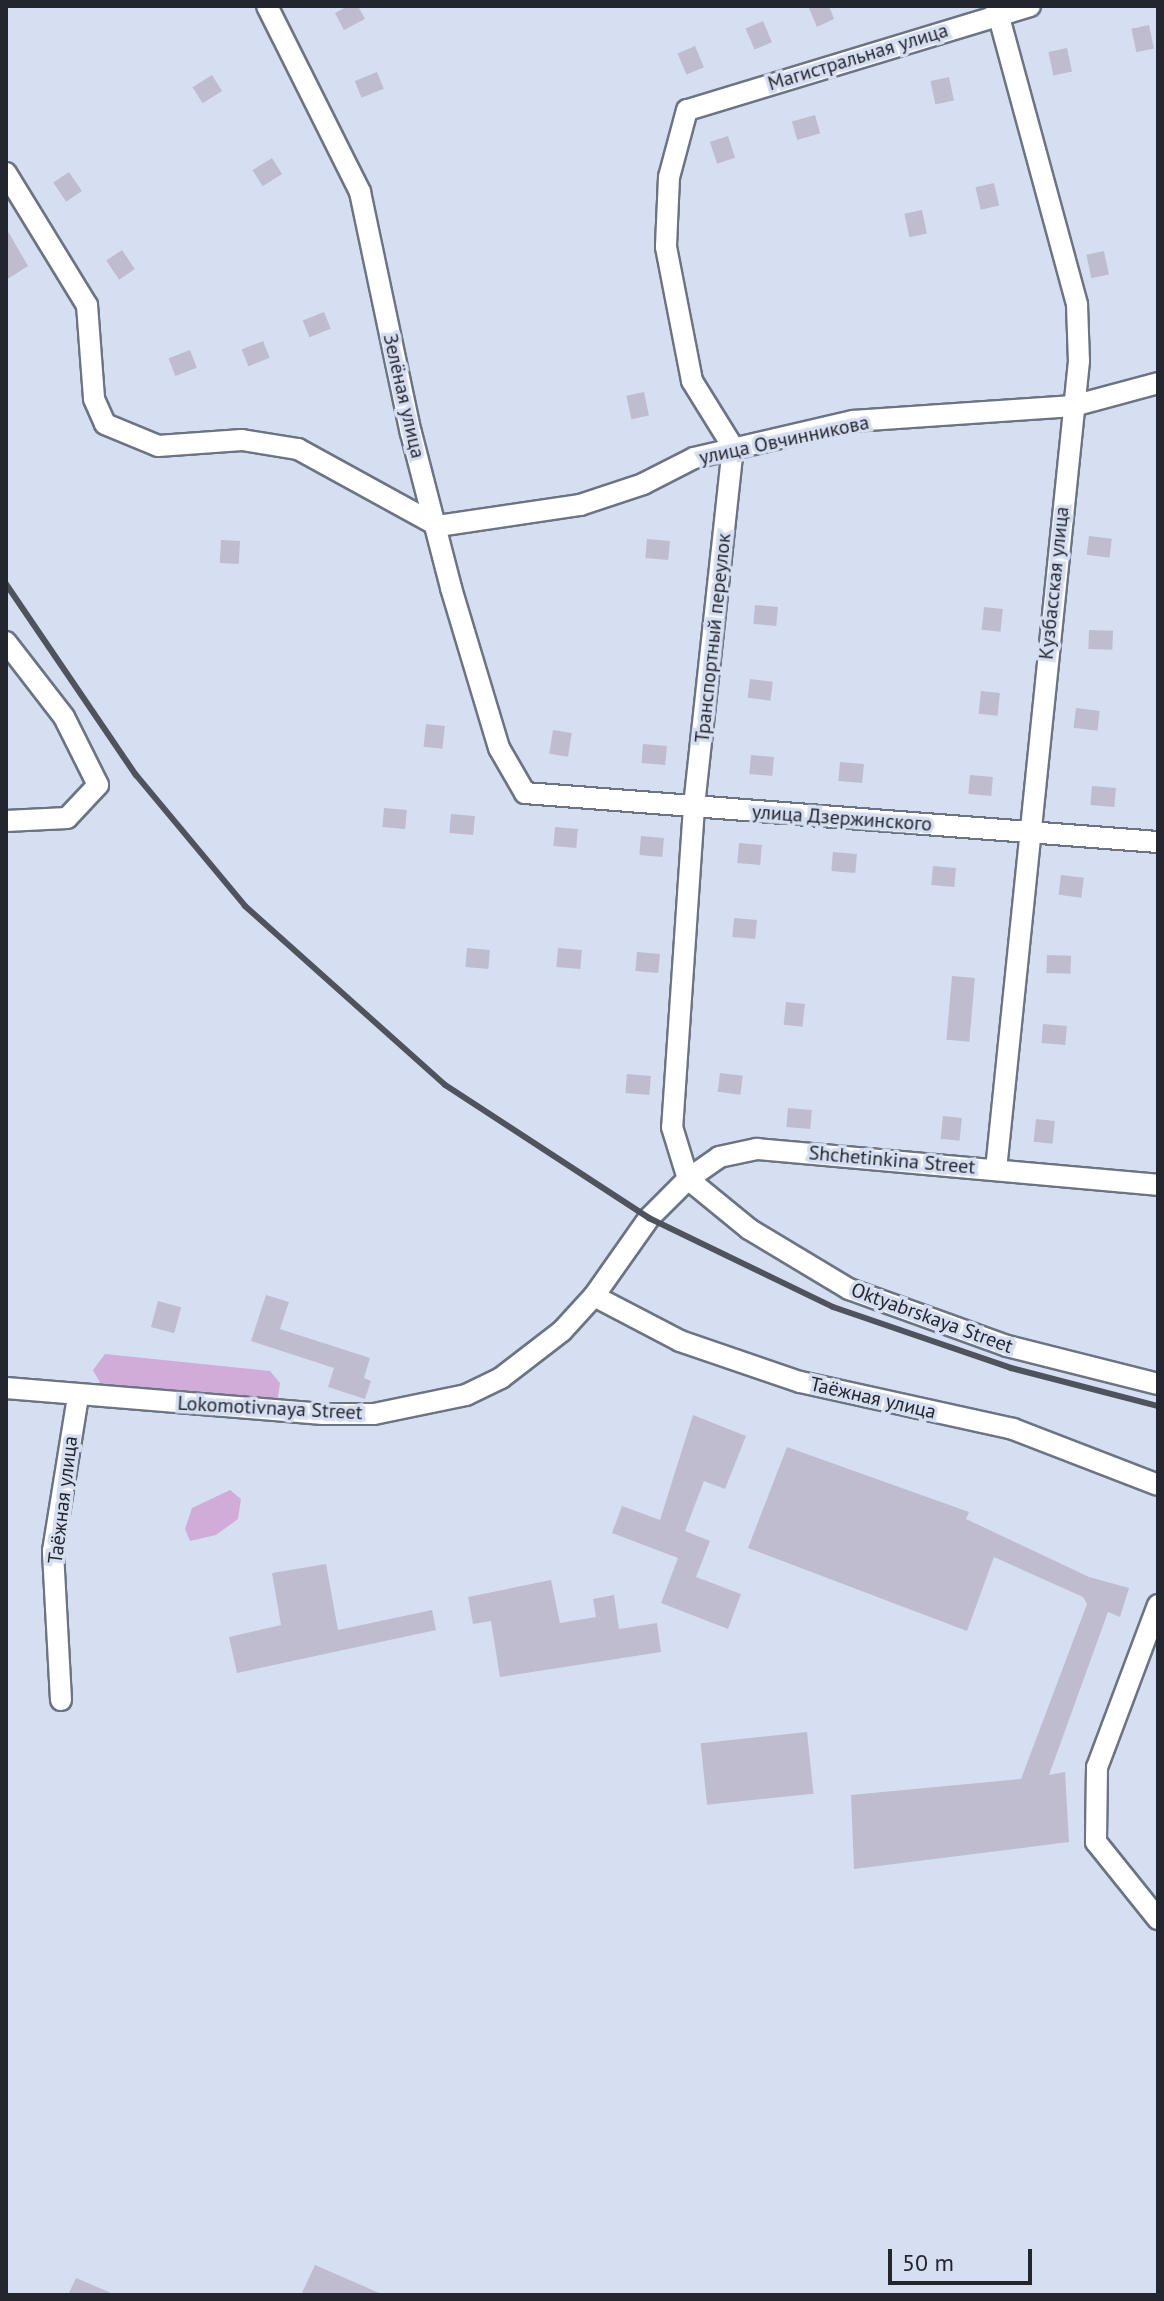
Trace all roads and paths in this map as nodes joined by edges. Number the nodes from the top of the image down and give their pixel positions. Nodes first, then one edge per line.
1 (267, 6) edge
2 (1030, 6) edge
3 (997, 10) edge
4 (6, 173) edge
5 (1158, 383) edge
6 (1073, 406) junction
7 (733, 447) junction
8 (438, 526) junction
9 (6, 642) edge
10 (525, 793) joint
11 (694, 807) junction
12 (6, 821) edge
13 (1028, 833) junction
14 (1158, 842) edge
15 (996, 1170) junction
16 (688, 1179) junction
17 (1158, 1185) edge
18 (649, 1218) joint
19 (594, 1296) junction
20 (1158, 1384) edge
21 (6, 1388) edge
22 (78, 1396) junction
23 (1158, 1485) edge
24 (1158, 1605) edge
25 (61, 1700) dead end
26 (1158, 1919) edge

1 - 8 street, Зелёная улица
2 - 3 street, Магистральная улица
3 - 6 street, Кузбасская улица
3 - 7 street, Магистральная улица
4 - 8 street
5 - 6 street, улица Овчинникова
6 - 7 street, улица Овчинникова
6 - 13 street, Кузбасская улица
7 - 8 street, улица Овчинникова
7 - 11 street, Транспортный переулок
8 - 10 street, Зелёная улица
9 - 12 street
10 - 11 street, улица Дзержинского
11 - 13 street, улица Дзержинского
11 - 16 street, Транспортный переулок
13 - 14 street, улица Дзержинского
13 - 15 street, Кузбасская улица
15 - 16 street, Shchetinkina Street
15 - 17 street, Shchetinkina Street
16 - 18 street, Shchetinkina Street
16 - 20 street, Oktyabrskaya Street
18 - 19 street, Lokomotivnaya Street
19 - 22 street, Lokomotivnaya Street
19 - 23 street, Таёжная улица
21 - 22 street, Lokomotivnaya Street
22 - 25 street, Таёжная улица
24 - 26 street

